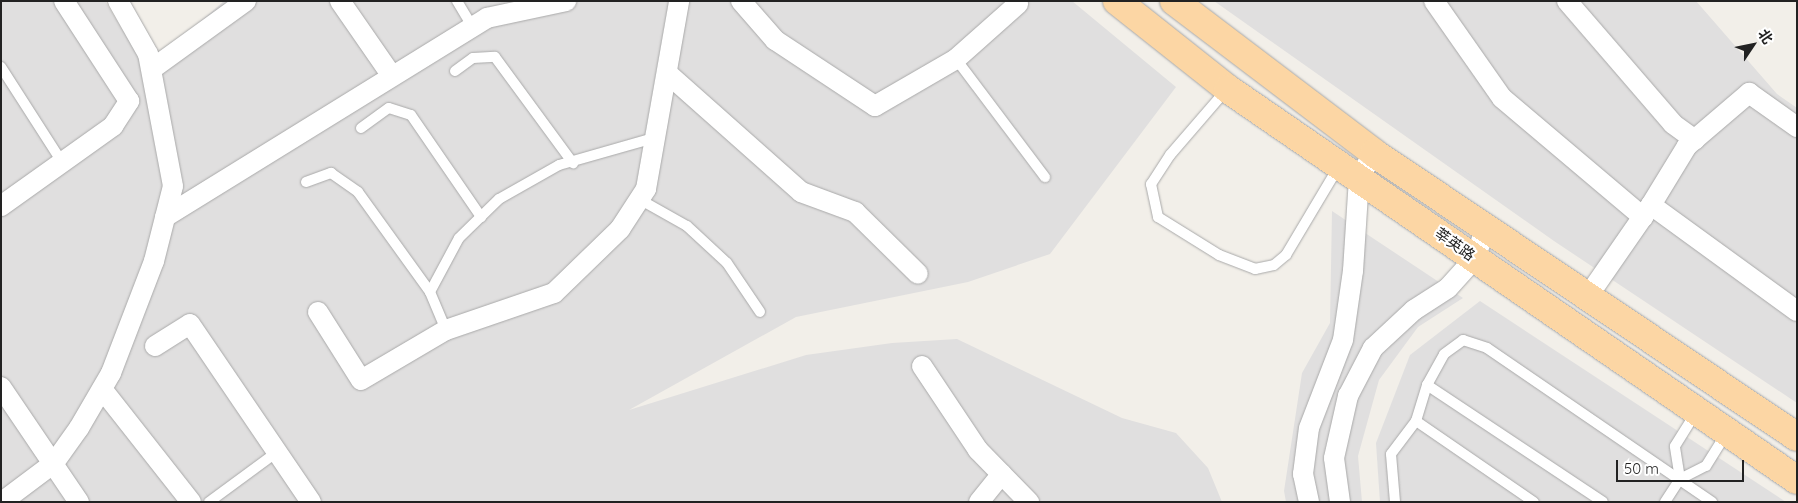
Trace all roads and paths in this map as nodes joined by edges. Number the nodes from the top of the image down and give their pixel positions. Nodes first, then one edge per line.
1 (64, 1) edge
2 (118, 1) edge
3 (246, 1) edge
4 (340, 1) edge
5 (457, 1) edge
6 (566, 1) edge
7 (679, 1) edge
8 (741, 1) edge
9 (1117, 1) edge
10 (1174, 1) edge
11 (1434, 1) edge
12 (1567, 1) edge
13 (1018, 4) dead end
14 (472, 26) junction
15 (956, 59) junction
16 (1, 67) edge
17 (152, 69) junction
18 (455, 70) dead end
19 (667, 73) junction
20 (392, 76) junction
21 (1228, 89) junction
22 (1797, 127) edge
23 (361, 128) dead end
24 (654, 138) junction
25 (1695, 140) junction
26 (1374, 152) junction
27 (62, 162) junction
28 (573, 163) junction
29 (1349, 171) junction
30 (1045, 177) dead end
31 (306, 182) dead end
32 (640, 199) junction
33 (1, 206) edge
34 (1647, 211) junction
35 (165, 217) junction
36 (481, 217) junction
37 (1486, 227) junction
38 (1475, 258) junction
39 (918, 274) dead end
40 (430, 292) junction
41 (1588, 296) junction
42 (1797, 311) edge
43 (318, 312) dead end
44 (760, 312) dead end
45 (446, 330) junction
46 (155, 346) dead end
47 (922, 366) dead end
48 (1427, 385) junction
49 (1, 387) edge
50 (102, 388) junction
51 (1697, 412) junction
52 (1416, 421) junction
53 (1727, 433) junction
54 (1797, 436) edge
55 (277, 452) junction
56 (54, 463) junction
57 (1002, 474) junction
58 (1680, 479) junction
59 (1797, 480) edge
60 (2, 502) edge
61 (78, 502) edge
62 (191, 502) edge
63 (209, 502) edge
64 (311, 502) edge
65 (979, 502) edge
66 (1029, 502) edge
67 (1309, 502) edge
68 (1340, 502) edge
69 (1395, 502) edge
70 (1534, 502) edge
71 (1603, 502) edge
72 (1665, 502) edge
73 (1712, 502) edge

1 - 27 street
2 - 17 street
3 - 17 street
4 - 20 street
5 - 14 lane
6 - 14 street
7 - 19 street
8 - 15 street
9 - 21 main road, 莘英路
10 - 26 main road, 莘英路
11 - 34 street
12 - 25 street
13 - 15 street
14 - 20 street
15 - 30 lane
16 - 27 lane
17 - 35 street
18 - 28 lane
19 - 24 street
19 - 39 street
20 - 35 street
21 - 29 main road, 莘英路
21 - 29 lane
22 - 25 street
23 - 36 lane
24 - 28 lane
24 - 32 street
25 - 34 street
26 - 29 street
26 - 37 main road, 莘英路
27 - 33 street
28 - 36 lane
29 - 38 main road, 莘英路
29 - 67 street
31 - 40 lane
32 - 44 lane
32 - 45 street
34 - 41 street
34 - 42 street
35 - 50 street
36 - 40 lane
37 - 38 street
37 - 41 main road, 莘英路
38 - 51 main road, 莘英路
38 - 68 street
40 - 45 lane
41 - 54 main road, 莘英路
43 - 45 street
46 - 55 street
47 - 57 street
48 - 52 lane
48 - 58 lane
48 - 71 lane
49 - 56 street
50 - 56 street
50 - 62 street
51 - 53 main road, 莘英路
51 - 58 lane
52 - 69 lane
52 - 70 lane
53 - 58 lane
53 - 59 main road, 莘英路
55 - 63 lane
55 - 64 street
56 - 60 street
56 - 61 street
57 - 65 street
57 - 66 street
58 - 72 lane
58 - 73 lane

